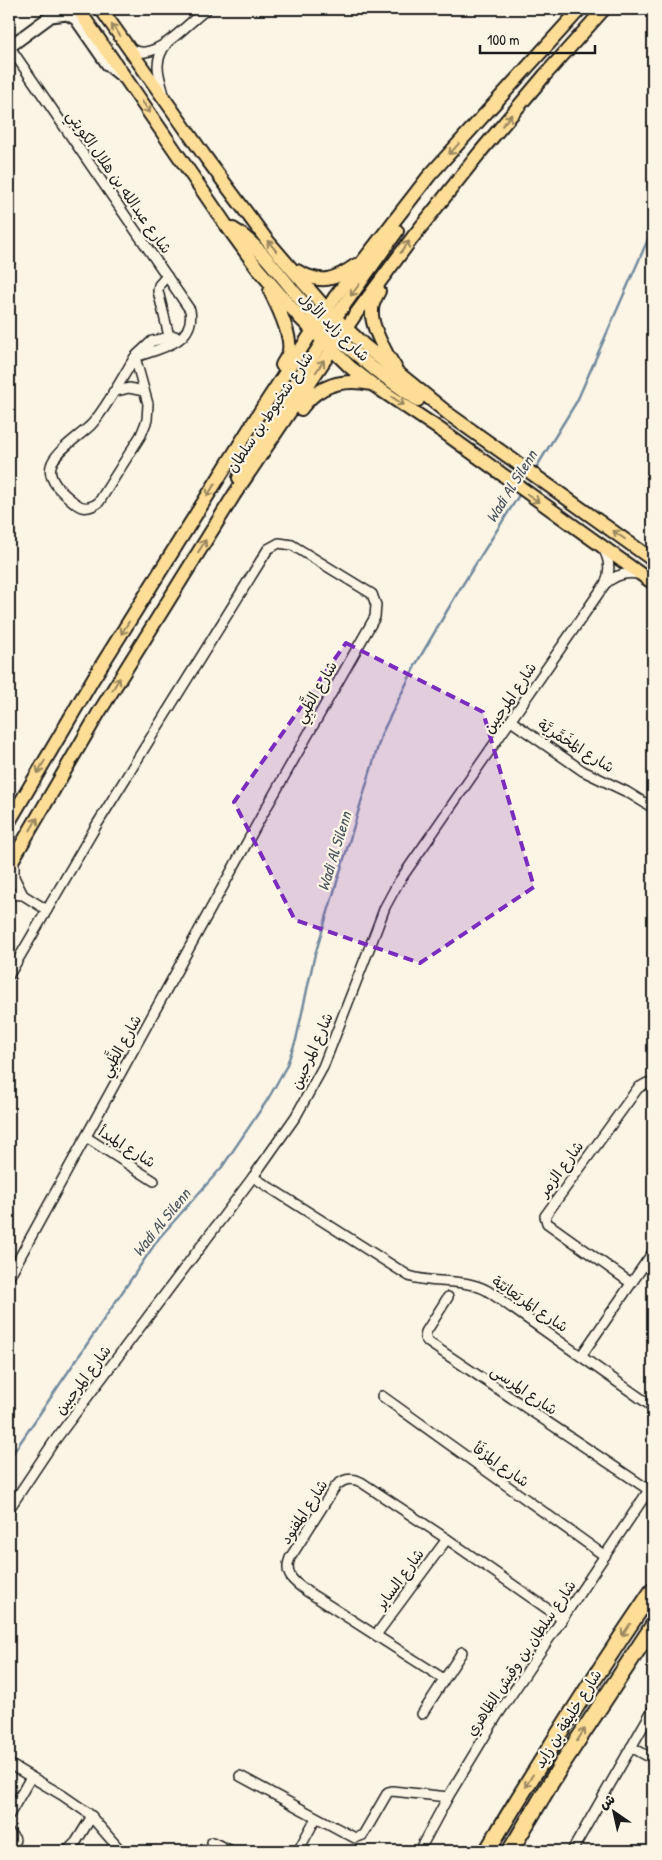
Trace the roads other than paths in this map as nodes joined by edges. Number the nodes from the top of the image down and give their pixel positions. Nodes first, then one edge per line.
1 (78, 9) edge
2 (101, 9) edge
3 (207, 9) edge
4 (580, 9) edge
5 (604, 9) edge
6 (53, 12) edge
7 (168, 42) junction
8 (9, 46) edge
9 (130, 48) junction
10 (127, 79) junction
11 (168, 104) junction
12 (429, 176) junction
13 (226, 225) junction
14 (368, 256) junction
15 (289, 267) junction
16 (390, 267) junction
17 (258, 268) junction
18 (167, 276) junction
19 (329, 330) junction
20 (169, 336) junction
21 (183, 337) junction
22 (135, 357) junction
23 (400, 376) junction
24 (372, 384) junction
25 (144, 391) junction
26 (114, 392) junction
27 (263, 407) junction
28 (450, 415) junction
29 (234, 496) junction
30 (601, 547) junction
31 (653, 560) edge
32 (648, 580) edge
33 (604, 584) junction
34 (511, 721) junction
35 (653, 808) edge
36 (9, 822) edge
37 (11, 862) edge
38 (9, 894) edge
39 (23, 895) junction
40 (47, 910) junction
41 (9, 975) edge
42 (653, 1085) edge
43 (86, 1138) junction
44 (253, 1177) junction
45 (154, 1180) dead end
46 (653, 1252) edge
47 (9, 1277) edge
48 (631, 1283) junction
49 (448, 1297) dead end
50 (581, 1356) junction
51 (382, 1396) dead end
52 (653, 1407) edge
53 (651, 1487) edge
54 (9, 1509) edge
55 (447, 1539) junction
56 (605, 1556) junction
57 (653, 1590) edge
58 (562, 1619) junction
59 (653, 1626) edge
60 (376, 1635) junction
61 (462, 1652) dead end
62 (444, 1679) junction
63 (653, 1709) edge
64 (422, 1714) dead end
65 (631, 1746) junction
66 (653, 1759) edge
67 (9, 1764) edge
68 (240, 1776) dead end
69 (31, 1777) junction
70 (448, 1797) junction
71 (9, 1815) edge
72 (92, 1816) junction
73 (316, 1818) junction
74 (9, 1833) edge
75 (212, 1842) dead end
76 (12, 1851) edge
77 (67, 1851) edge
78 (121, 1851) edge
79 (232, 1851) edge
80 (298, 1851) edge
81 (419, 1851) edge
82 (487, 1851) edge
83 (510, 1851) edge
84 (572, 1851) edge

1 - 10 main road, شارع زايد الأول
9 -> 2 main road, شارع زايد الأول
3 - 7 street
4 -> 12 main road, شارع شخبوط بن سلطان
16 -> 5 main road, شارع شخبوط بن سلطان
6 - 8 street
6 - 10 street
7 - 9 street
7 - 11 street
8 - 18 street, شارع عبدالله بن هلال الكويتي
9 - 11 main road, شارع زايد الأول
10 -> 13 main road, شارع زايد الأول
15 -> 11 main road, شارع زايد الأول
12 - 14 main road, شارع شخبوط بن سلطان
12 -> 19 main road
13 - 17 main road, شارع زايد الأول
13 - 19 main road
14 - 15 main road
14 - 19 main road, شارع شخبوط بن سلطان
15 - 19 main road, شارع زايد الأول
16 - 19 main road, شارع شخبوط بن سلطان
16 - 23 main road
17 - 19 main road, شارع زايد الأول
17 - 27 main road
18 - 20 street
18 - 21 street, شارع عبدالله بن هلال الكويتي
19 - 23 main road, شارع زايد الأول
19 - 24 main road, شارع زايد الأول
19 - 27 main road, شارع شخبوط بن سلطان
19 - 28 main road
29 -> 19 main road, شارع شخبوط بن سلطان
20 - 21 street
20 - 22 street
21 - 22 street
22 - 25 street
22 - 26 street
23 - 28 main road, شارع زايد الأول
24 - 29 main road
24 -> 30 main road, شارع زايد الأول
25 - 26 street
25 - 26 street
27 -> 36 main road, شارع شخبوط بن سلطان
31 -> 28 main road, شارع زايد الأول
37 -> 29 main road, شارع شخبوط بن سلطان
30 - 32 main road, شارع زايد الأول
30 - 33 street, شارع المرحبين
32 - 33 street
33 - 34 street, شارع المرحبين
34 - 35 street, شارع المْخَمَّرِيَّة
34 - 44 street, شارع المرحبين
37 - 39 street
38 - 39 street
39 - 40 street
40 - 41 street, شارع الظَّبِي
40 - 43 street, شارع الظَّبِي
42 - 48 street, شارع الزمر
43 - 45 street, شارع المبدأ
43 - 47 street, شارع الظَّبِي
44 - 50 street, شارع المَربَعانِيّة
44 - 54 street, شارع المرحبين
46 - 48 street
48 - 50 street
49 - 53 street, شارع المرسى
50 - 52 street, شارع المَربَعانِيّة
51 - 56 street, شارع المرْفَأ
53 - 56 street, شارع سلطان بن وقيش الظاهري
55 - 58 street, شارع المفنود
55 - 60 street, شارع الساير
55 - 60 street, شارع المفنود
56 - 58 street, شارع سلطان بن وقيش الظاهري
57 -> 82 highway, شارع خليفة بن زايد
58 - 70 street, شارع سلطان بن وقيش الظاهري
83 -> 59 highway, شارع خليفة بن زايد
60 - 62 street, شارع المفنود
61 - 62 street
62 - 64 street
63 - 65 street
65 - 66 street
65 - 84 street
67 - 69 street
68 - 73 street
69 - 71 street
69 - 72 street
70 - 73 street
70 - 81 street, شارع سلطان بن وقيش الظاهري
72 - 77 street
72 - 78 street
73 - 80 street
74 - 76 street
75 - 79 street

